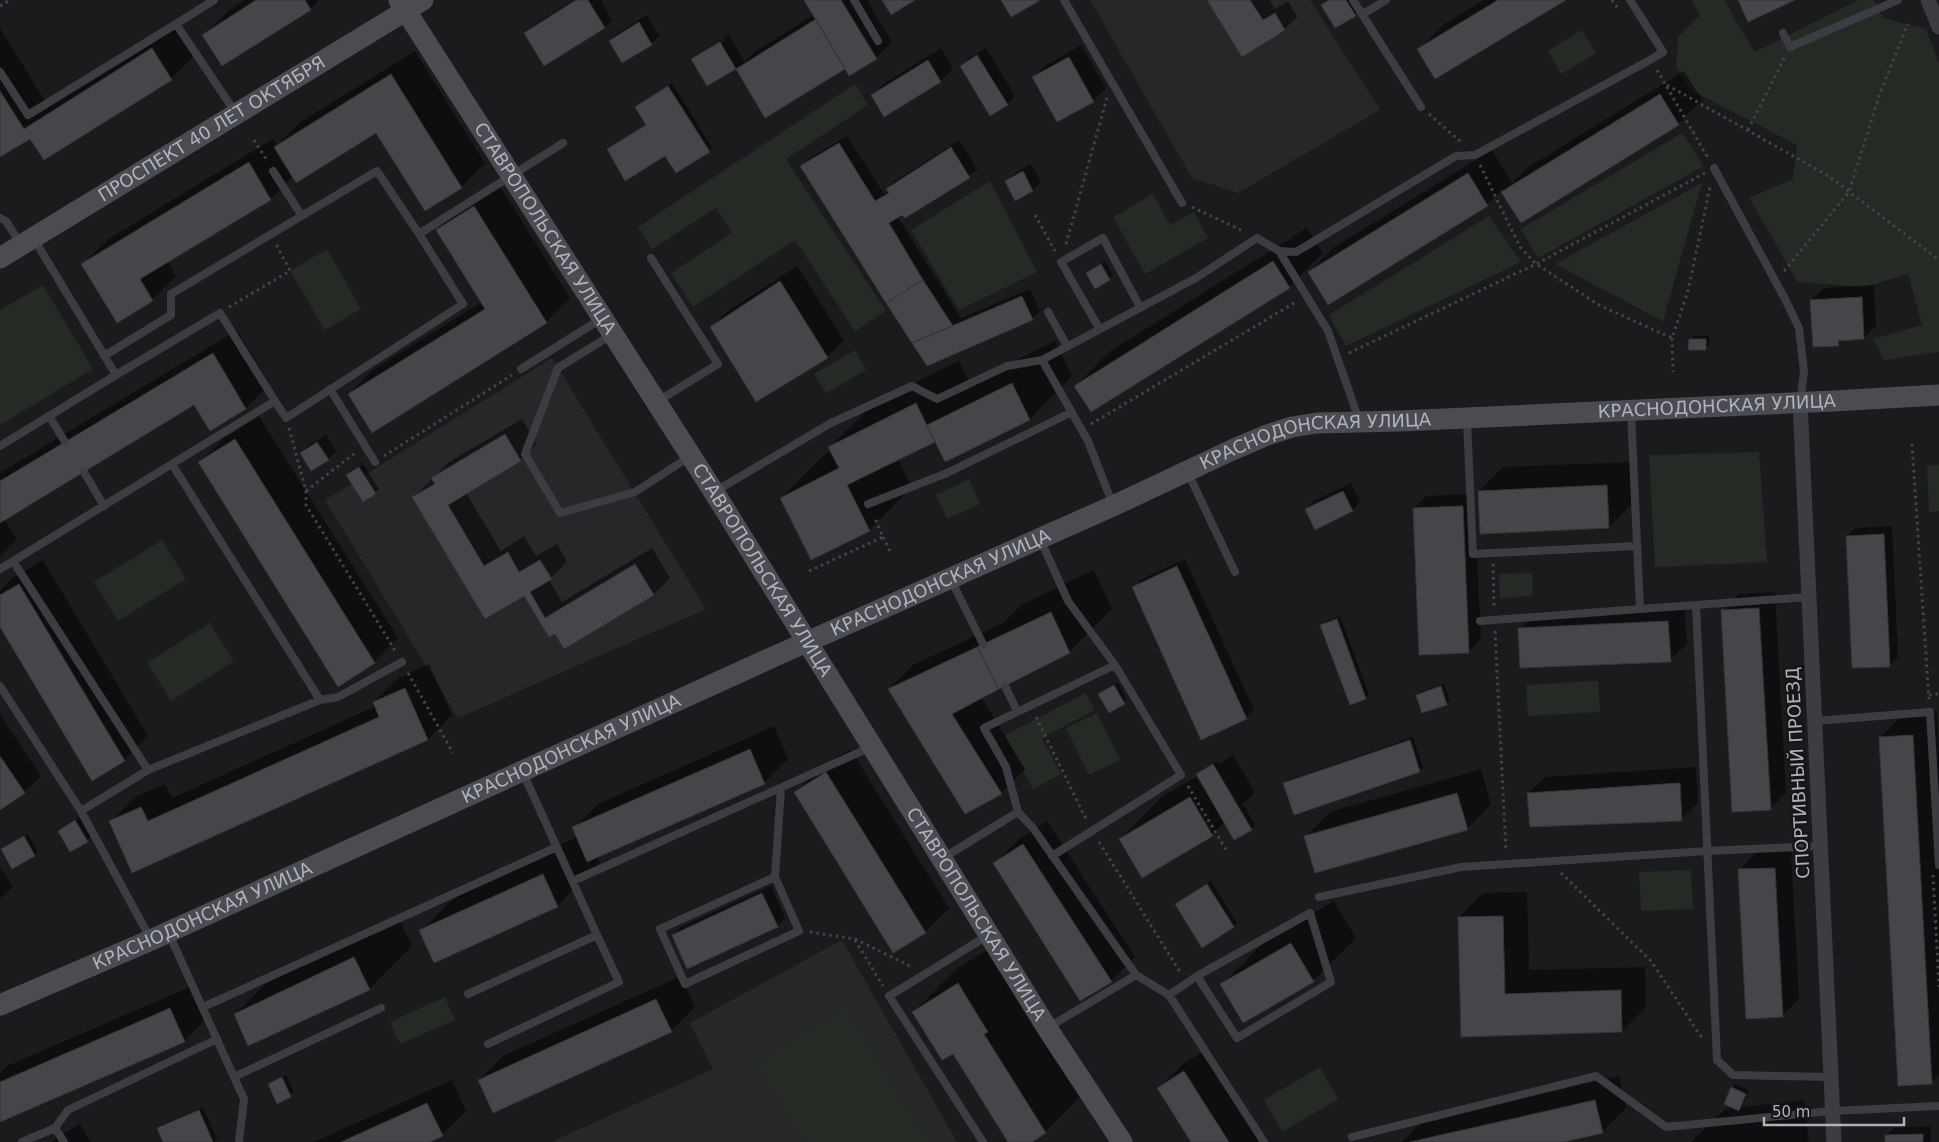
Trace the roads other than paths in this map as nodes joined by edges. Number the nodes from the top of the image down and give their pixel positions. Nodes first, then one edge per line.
1 (214, 0) edge
2 (854, 0) edge
3 (1064, 0) edge
4 (1354, 0) edge
5 (1386, 0) edge
6 (1630, 0) edge
7 (1898, 0) edge
8 (1928, 0) edge
9 (410, 3) edge
10 (1362, 14) junction
11 (176, 24) junction
12 (1939, 26) edge
13 (1783, 33) dead end
14 (878, 41) dead end
15 (0, 72) edge
16 (1421, 107) road end
17 (236, 113) junction
18 (564, 143) dead end
19 (1714, 168) road end
20 (273, 171) road end
21 (511, 175) junction
22 (1182, 202) road end
23 (0, 212) edge
24 (302, 216) junction
25 (3, 220) edge
26 (419, 234) junction
27 (27, 241) junction
28 (1279, 251) junction
29 (0, 258) edge
30 (651, 258) dead end
31 (1140, 307) junction
32 (1048, 312) dead end
33 (607, 326) junction
34 (1099, 328) junction
35 (1066, 346) junction
36 (104, 356) junction
37 (1042, 360) junction
38 (521, 369) road end
39 (116, 376) junction
40 (330, 389) junction
41 (1939, 394) edge
42 (275, 401) junction
43 (656, 402) junction
44 (1800, 402) junction
45 (1631, 410) junction
46 (1072, 412) junction
47 (49, 416) junction
48 (1467, 418) junction
49 (1360, 422) junction
50 (65, 442) dead end
51 (0, 446) edge
52 (691, 456) junction
53 (375, 462) road end
54 (172, 464) junction
55 (84, 472) dead end
56 (1187, 472) junction
57 (714, 492) junction
58 (868, 504) road end
59 (104, 506) junction
60 (1114, 506) junction
61 (1040, 539) junction
62 (1636, 546) junction
63 (13, 561) junction
64 (0, 569) edge
65 (1235, 572) dead end
66 (950, 579) junction
67 (1809, 597) junction
68 (1696, 605) junction
69 (1640, 609) junction
70 (1480, 621) dead end
71 (809, 642) junction
72 (983, 644) dead end
73 (402, 662) road end
74 (1115, 665) junction
75 (0, 686) edge
76 (1005, 686) dead end
77 (320, 700) junction
78 (1017, 711) junction
79 (1930, 712) junction
80 (1939, 712) edge
81 (1814, 721) junction
82 (873, 746) junction
83 (148, 770) junction
84 (522, 771) junction
85 (781, 788) junction
86 (81, 811) junction
87 (1018, 812) junction
88 (557, 846) junction
89 (1820, 846) junction
90 (1707, 851) junction
91 (1052, 856) junction
92 (942, 859) junction
93 (1939, 865) edge
94 (775, 877) junction
95 (573, 881) junction
96 (1319, 897) dead end
97 (989, 934) junction
98 (597, 935) junction
99 (160, 936) junction
100 (1136, 975) junction
101 (1197, 976) junction
102 (468, 994) dead end
103 (1169, 995) junction
104 (0, 1005) edge
105 (202, 1007) junction
106 (381, 1008) dead end
107 (1047, 1028) junction
108 (217, 1039) junction
109 (488, 1044) dead end
110 (1831, 1077) junction
111 (234, 1078) junction
112 (1939, 1106) edge
113 (1832, 1111) junction
114 (55, 1128) junction
115 (1352, 1137) dead end
116 (1119, 1141) edge
117 (22, 1142) edge
118 (64, 1142) edge
119 (239, 1142) edge
120 (983, 1142) edge
121 (1264, 1142) edge
122 (1834, 1142) edge

1 - 11 lane
2 - 14 lane
3 - 22 lane
4 - 10 lane
5 - 10 lane
6 - 28 lane
7 - 13 lane
8 - 12 street
9 - 17 main road, ПРОСПЕКТ 40 ЛЕТ ОКТЯБРЯ
9 - 21 main road, СТАВРОПОЛЬСКАЯ УЛИЦА
10 - 16 lane
11 - 15 lane
11 - 17 lane
17 - 27 main road, ПРОСПЕКТ 40 ЛЕТ ОКТЯБРЯ
18 - 21 lane
19 - 44 lane
20 - 24 lane
21 - 26 lane
21 - 33 main road, СТАВРОПОЛЬСКАЯ УЛИЦА
23 - 25 lane
24 - 26 lane
24 - 36 lane
25 - 27 lane
26 - 40 lane
27 - 29 main road, ПРОСПЕКТ 40 ЛЕТ ОКТЯБРЯ
27 - 36 lane
28 - 31 lane
28 - 49 lane
30 - 43 lane
31 - 34 lane
31 - 34 lane
32 - 35 lane
33 - 38 lane
33 - 43 main road, СТАВРОПОЛЬСКАЯ УЛИЦА
33 - 52 lane
34 - 35 lane
35 - 37 lane
36 - 39 lane
37 - 46 lane
37 - 57 lane
39 - 42 lane
39 - 47 lane
40 - 42 lane
40 - 53 lane
41 - 44 main road, КРАСНОДОНСКАЯ УЛИЦА
42 - 54 lane
43 - 52 main road, СТАВРОПОЛЬСКАЯ УЛИЦА
44 - 45 main road, КРАСНОДОНСКАЯ УЛИЦА
44 - 67 street, СПОРТИВНЫЙ ПРОЕЗД
45 - 48 main road, КРАСНОДОНСКАЯ УЛИЦА
45 - 62 lane
46 - 58 lane
46 - 60 lane
47 - 50 lane
47 - 51 lane
48 - 49 main road, КРАСНОДОНСКАЯ УЛИЦА
48 - 62 lane
49 - 56 main road, КРАСНОДОНСКАЯ УЛИЦА
52 - 57 main road, СТАВРОПОЛЬСКАЯ УЛИЦА
54 - 59 lane
54 - 77 lane
55 - 59 lane
56 - 60 main road, КРАСНОДОНСКАЯ УЛИЦА
56 - 65 lane
57 - 71 main road, СТАВРОПОЛЬСКАЯ УЛИЦА
59 - 63 lane
60 - 61 main road, КРАСНОДОНСКАЯ УЛИЦА
61 - 66 main road, КРАСНОДОНСКАЯ УЛИЦА
61 - 74 lane
62 - 69 lane
63 - 64 lane
63 - 83 lane
66 - 71 main road, КРАСНОДОНСКАЯ УЛИЦА
66 - 72 lane
67 - 68 lane
67 - 81 street, СПОРТИВНЫЙ ПРОЕЗД
68 - 69 lane
68 - 90 lane
69 - 70 lane
71 - 82 main road, СТАВРОПОЛЬСКАЯ УЛИЦА
71 - 84 main road, КРАСНОДОНСКАЯ УЛИЦА
73 - 77 lane
74 - 78 lane
74 - 91 lane
75 - 86 lane
76 - 78 lane
77 - 83 lane
78 - 87 lane
79 - 80 lane
79 - 81 lane
79 - 93 lane
81 - 89 street, СПОРТИВНЫЙ ПРОЕЗД
82 - 85 lane
82 - 92 main road, СТАВРОПОЛЬСКАЯ УЛИЦА
83 - 86 lane
84 - 88 lane
84 - 99 main road, КРАСНОДОНСКАЯ УЛИЦА
85 - 94 lane
85 - 95 lane
86 - 99 lane
87 - 91 lane
87 - 92 lane
88 - 95 lane
88 - 105 lane
89 - 90 lane
89 - 110 street, СПОРТИВНЫЙ ПРОЕЗД
90 - 96 lane
90 - 110 lane
91 - 100 lane
92 - 97 main road, СТАВРОПОЛЬСКАЯ УЛИЦА
94 - 94 lane
95 - 98 lane
97 - 107 main road, СТАВРОПОЛЬСКАЯ УЛИЦА
97 - 120 lane
98 - 102 lane
98 - 109 lane
99 - 104 main road, КРАСНОДОНСКАЯ УЛИЦА
99 - 105 lane
100 - 103 lane
100 - 107 lane
101 - 101 lane
101 - 103 lane
103 - 121 lane
105 - 108 lane
106 - 111 lane
107 - 116 main road, СТАВРОПОЛЬСКАЯ УЛИЦА
108 - 111 lane
108 - 114 lane
110 - 113 street, СПОРТИВНЫЙ ПРОЕЗД
111 - 119 lane
112 - 113 lane
113 - 115 lane
113 - 122 street, СПОРТИВНЫЙ ПРОЕЗД
114 - 117 lane
114 - 118 lane

